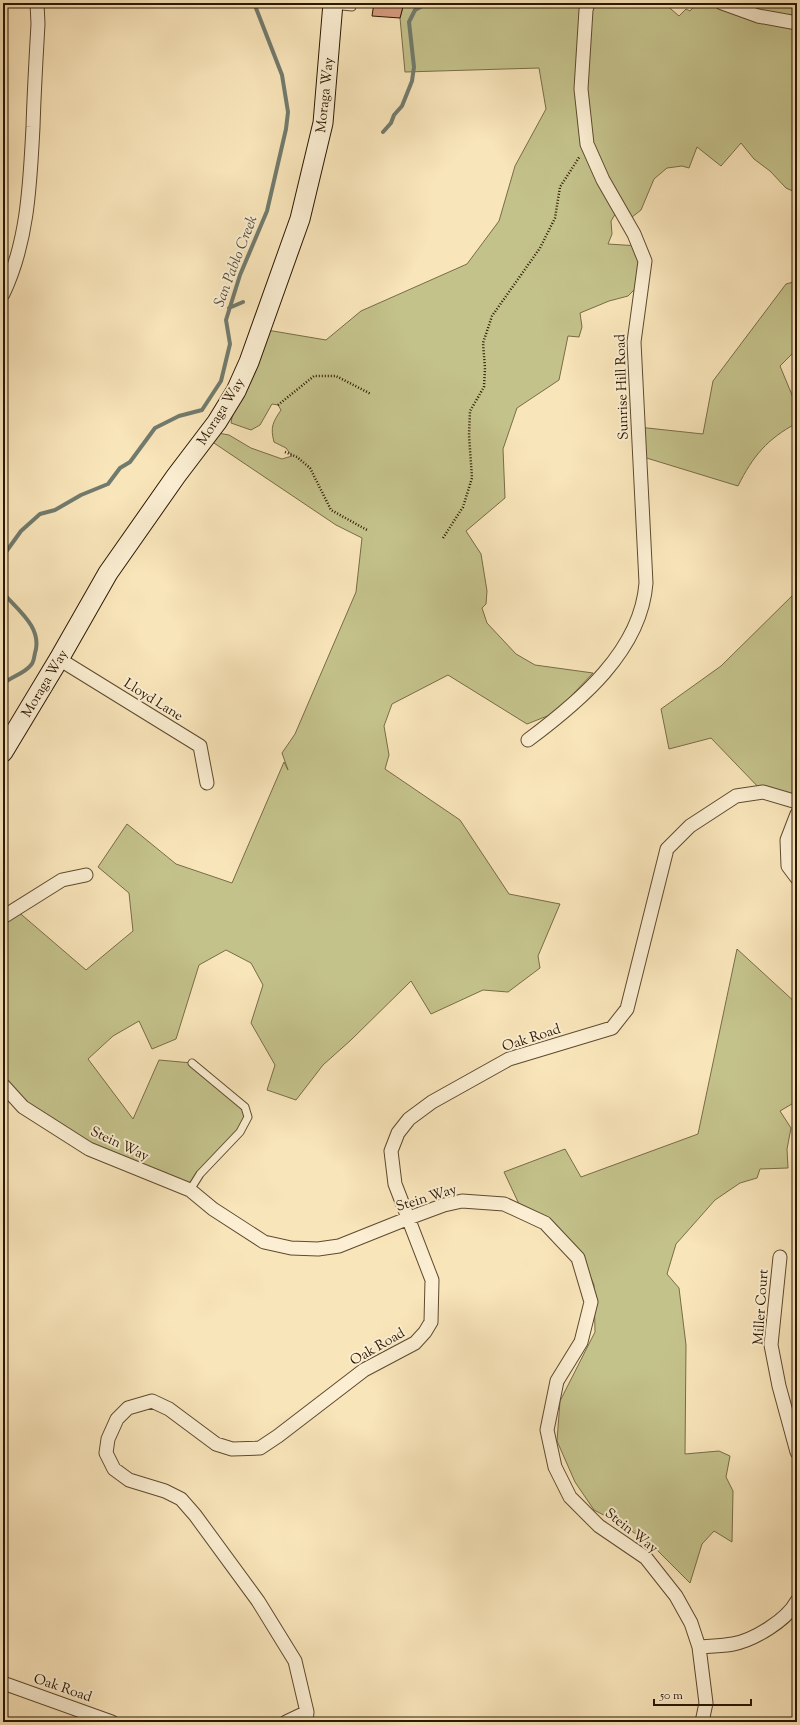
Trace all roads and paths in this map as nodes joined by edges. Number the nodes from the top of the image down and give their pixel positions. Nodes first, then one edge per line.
1 (37, 3) edge
2 (352, 3) edge
3 (588, 3) edge
4 (722, 3) edge
5 (333, 4) edge
6 (797, 23) edge
7 (588, 144) junction
8 (3, 294) edge
9 (370, 394) dead end
10 (278, 405) dead end
11 (285, 452) dead end
12 (367, 530) dead end
13 (443, 538) dead end
14 (59, 659) junction
15 (528, 740) dead end
16 (3, 752) edge
17 (207, 783) dead end
18 (797, 802) edge
19 (797, 814) edge
20 (86, 875) dead end
21 (797, 878) edge
22 (3, 916) edge
23 (192, 1063) dead end
24 (3, 1085) edge
25 (190, 1190) junction
26 (409, 1218) junction
27 (780, 1257) dead end
28 (797, 1452) edge
29 (797, 1601) edge
30 (699, 1647) junction
31 (3, 1682) edge
32 (306, 1717) edge
33 (112, 1722) edge
34 (286, 1722) edge
35 (702, 1722) edge

1 - 8 street
2 - 5 lane
3 - 7 street, Sunrise Hill Road
4 - 6 street
5 - 14 main road, Moraga Way
7 - 13 path
7 - 15 street, Sunrise Hill Road
9 - 10 path
11 - 12 path
14 - 16 main road, Moraga Way
14 - 17 street, Lloyd Lane
18 - 26 street, Oak Road
19 - 21 street
20 - 22 street
23 - 25 lane
24 - 25 street, Stein Way
25 - 26 street, Stein Way
26 - 30 street, Stein Way
26 - 32 street, Oak Road
27 - 28 street, Miller Court
29 - 30 street
30 - 35 street, Stein Way
31 - 33 street, Oak Road
32 - 34 street, Oak Road

